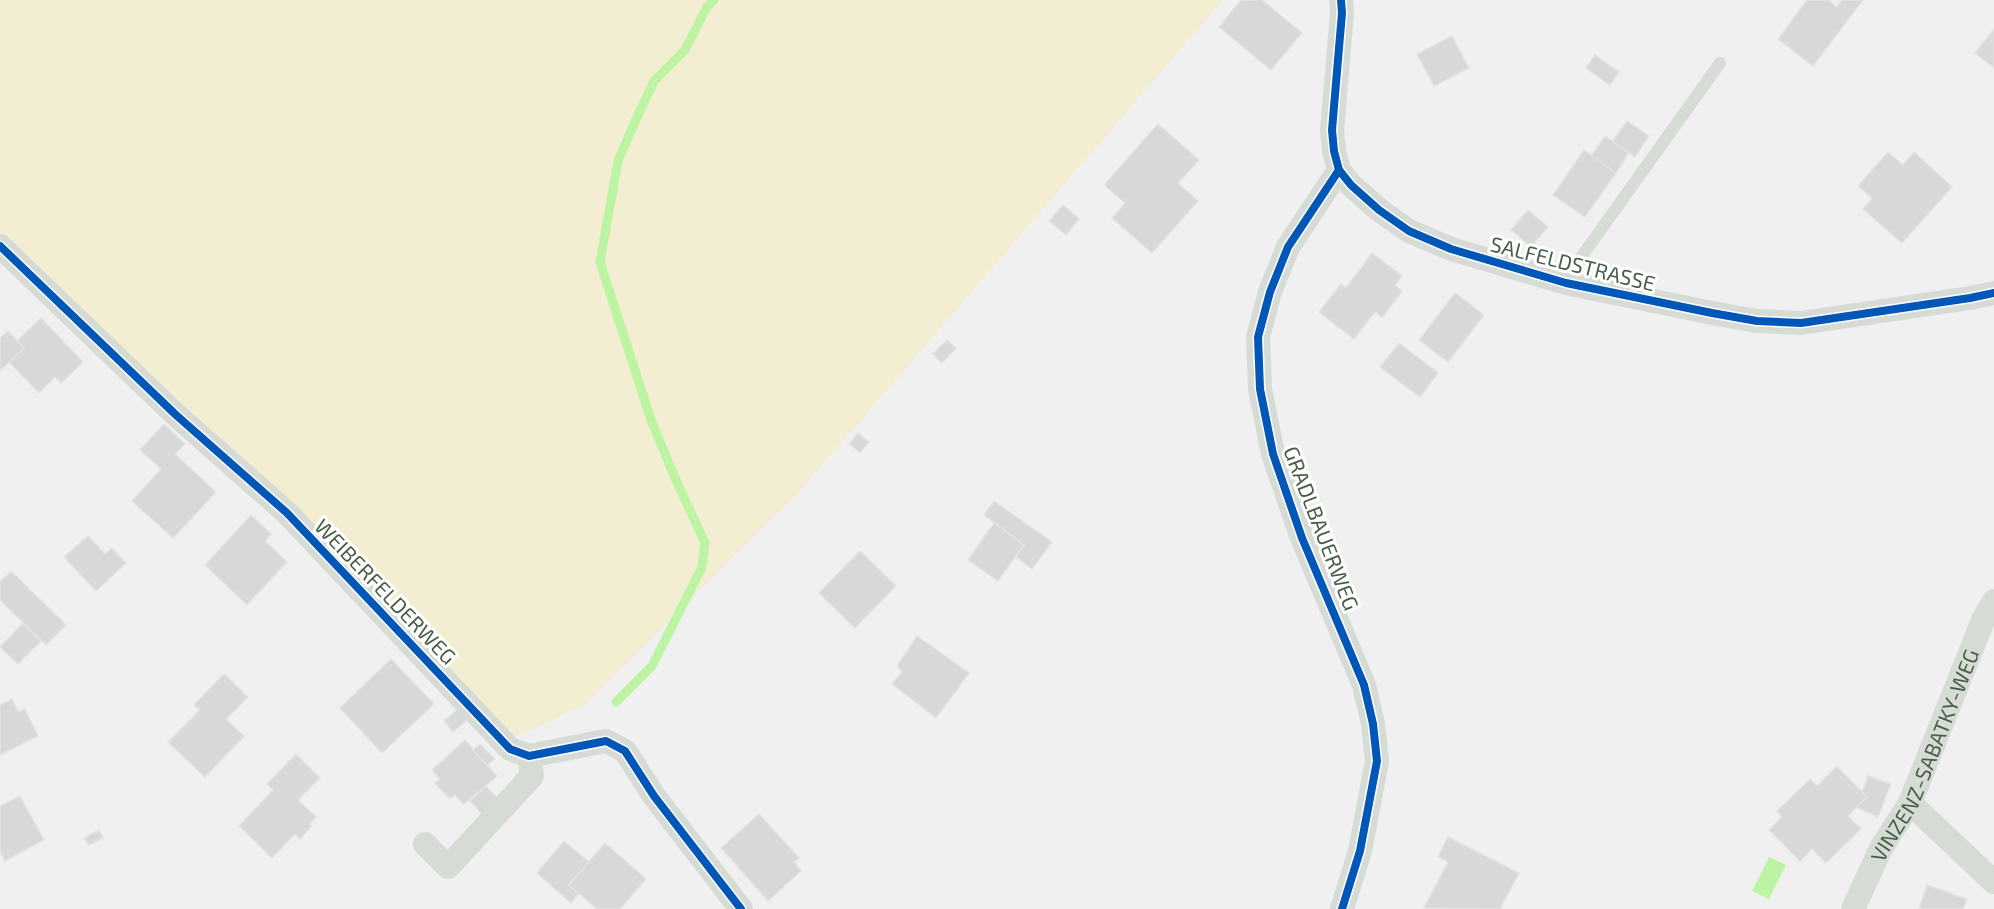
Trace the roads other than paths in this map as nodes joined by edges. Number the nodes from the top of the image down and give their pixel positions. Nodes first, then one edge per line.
1 (1341, 0) edge
2 (1720, 63) dead end
3 (1339, 170) junction
4 (0, 246) edge
5 (1566, 283) junction
6 (1994, 293) edge
7 (1994, 601) edge
8 (529, 756) junction
9 (1910, 803) junction
10 (425, 844) dead end
11 (1994, 882) edge
12 (741, 909) edge
13 (1342, 909) edge
14 (1853, 909) edge

1 - 3 street
2 - 5 lane
3 - 5 street, SALFELDSTRASSE
3 - 13 street, GRADLBAUERWEG
4 - 8 street, WEIBERFELDERWEG
5 - 6 street, SALFELDSTRASSE
7 - 9 street, VINZENZ-SABATKY-WEG
8 - 10 street
8 - 12 street
9 - 11 street
9 - 14 street, VINZENZ-SABATKY-WEG

